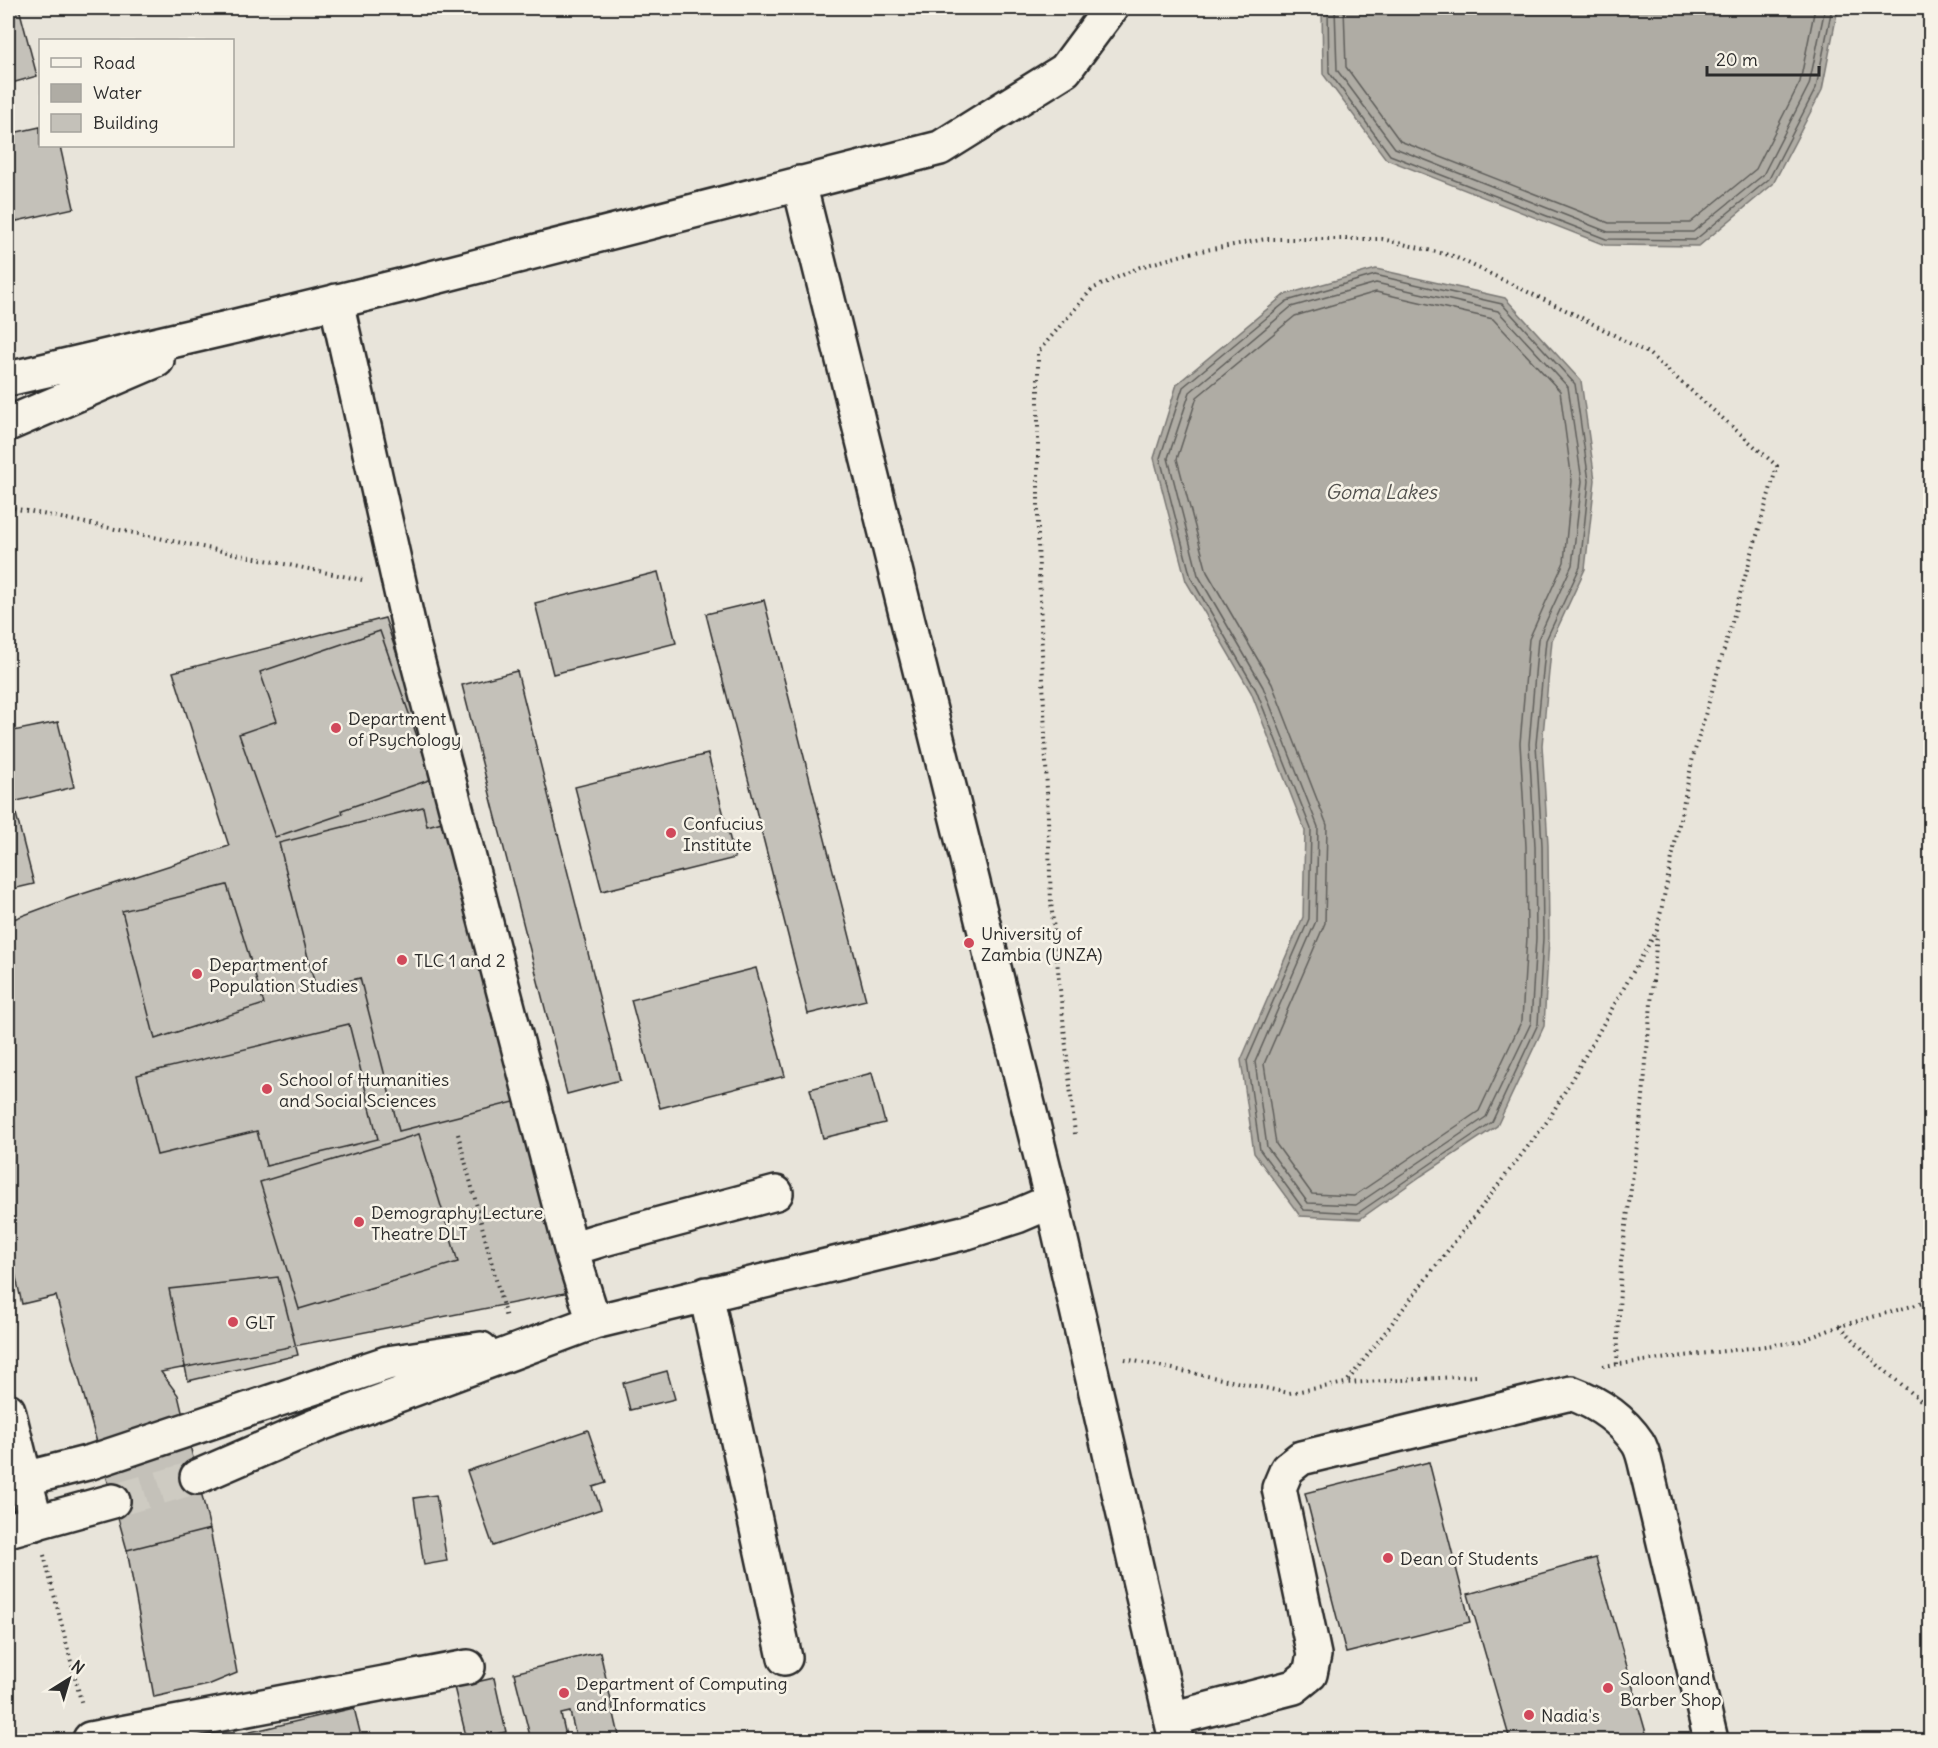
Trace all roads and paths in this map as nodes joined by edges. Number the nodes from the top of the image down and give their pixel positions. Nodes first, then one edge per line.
1 (1111, 8) edge
2 (799, 183) junction
3 (336, 301) junction
4 (236, 326) junction
5 (8, 379) edge
6 (8, 424) edge
7 (8, 507) edge
8 (400, 588) junction
9 (1657, 930) junction
10 (458, 1134) dead end
11 (1075, 1135) dead end
12 (776, 1193) dead end
13 (1052, 1202) junction
14 (571, 1249) junction
15 (706, 1294) junction
16 (1930, 1301) edge
17 (594, 1322) junction
18 (1840, 1326) junction
19 (545, 1340) junction
20 (513, 1345) junction
21 (1121, 1358) dead end
22 (1617, 1364) junction
23 (1594, 1368) dead end
24 (1477, 1376) dead end
25 (1346, 1383) junction
26 (1930, 1408) edge
27 (8, 1410) edge
28 (197, 1477) tunnel mouth
29 (16, 1481) edge
30 (113, 1502) tunnel mouth
31 (22, 1526) edge
32 (785, 1658) dead end
33 (468, 1667) dead end
34 (1173, 1730) edge
35 (90, 1739) joint
36 (1710, 1740) edge

1 - 2 street
2 - 3 street
2 - 13 street
3 - 4 street
3 - 8 street
4 - 5 street
4 - 6 street
7 - 8 path
8 - 14 street
9 - 11 path
9 - 22 path
9 - 25 path
10 - 20 path
12 - 14 street
13 - 15 street
13 - 34 street
14 - 17 street
15 - 17 street
15 - 32 street
16 - 18 path
17 - 19 street
18 - 22 path
18 - 26 path
19 - 20 street
19 - 28 street
20 - 29 street
21 - 25 path
22 - 23 path
24 - 25 path
27 - 29 street
29 - 31 street
30 - 31 street
31 - 35 path
33 - 35 street
34 - 36 street

